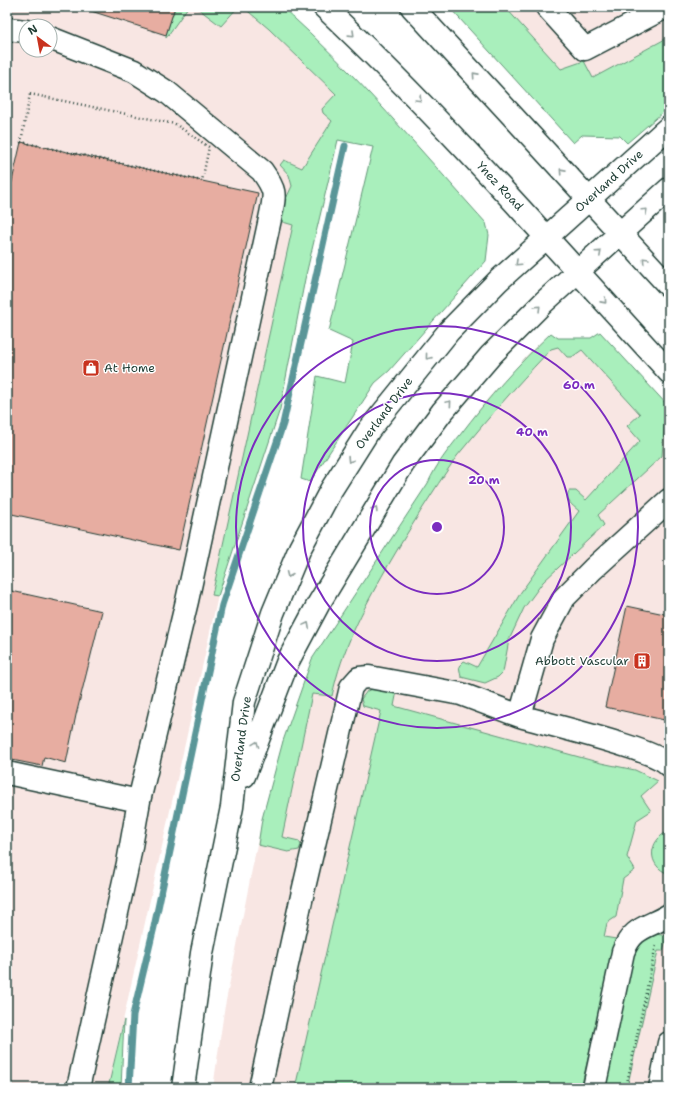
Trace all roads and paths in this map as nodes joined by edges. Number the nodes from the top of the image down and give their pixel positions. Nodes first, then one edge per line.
1 (324, 7) edge
2 (412, 7) edge
3 (547, 7) edge
4 (666, 7) edge
5 (7, 29) edge
6 (18, 30) edge
7 (58, 41) edge
8 (669, 127) edge
9 (21, 142) joint
10 (669, 189) edge
11 (589, 199) junction
12 (621, 234) junction
13 (546, 236) junction
14 (578, 272) junction
15 (669, 286) edge
16 (669, 372) edge
17 (669, 500) edge
18 (520, 716) junction
19 (669, 765) edge
20 (7, 773) edge
21 (139, 801) junction
22 (232, 807) junction
23 (660, 919) edge
24 (669, 1043) edge
25 (78, 1088) edge
26 (183, 1088) edge
27 (260, 1088) edge
28 (594, 1088) edge
29 (626, 1088) edge
30 (660, 1088) edge

1 -> 13 main road, Ynez Road
11 -> 2 main road
3 - 4 main road
5 - 6 main road
7 - 21 main road
8 - 11 main road, Overland Drive
9 - 9 path
12 -> 10 main road, Overland Drive
11 - 12 main road
11 - 13 main road, Overland Drive
14 -> 12 main road, Overland Drive
15 -> 12 main road
13 - 14 main road, Ynez Road
13 -> 22 main road, Overland Drive
14 -> 16 main road, Ynez Road
22 -> 14 main road, Overland Drive
17 - 18 main road
18 - 19 main road
18 - 27 main road
20 - 21 main road
21 - 25 main road
22 - 26 main road, Overland Drive
23 - 28 main road
23 - 29 path
24 - 30 main road

